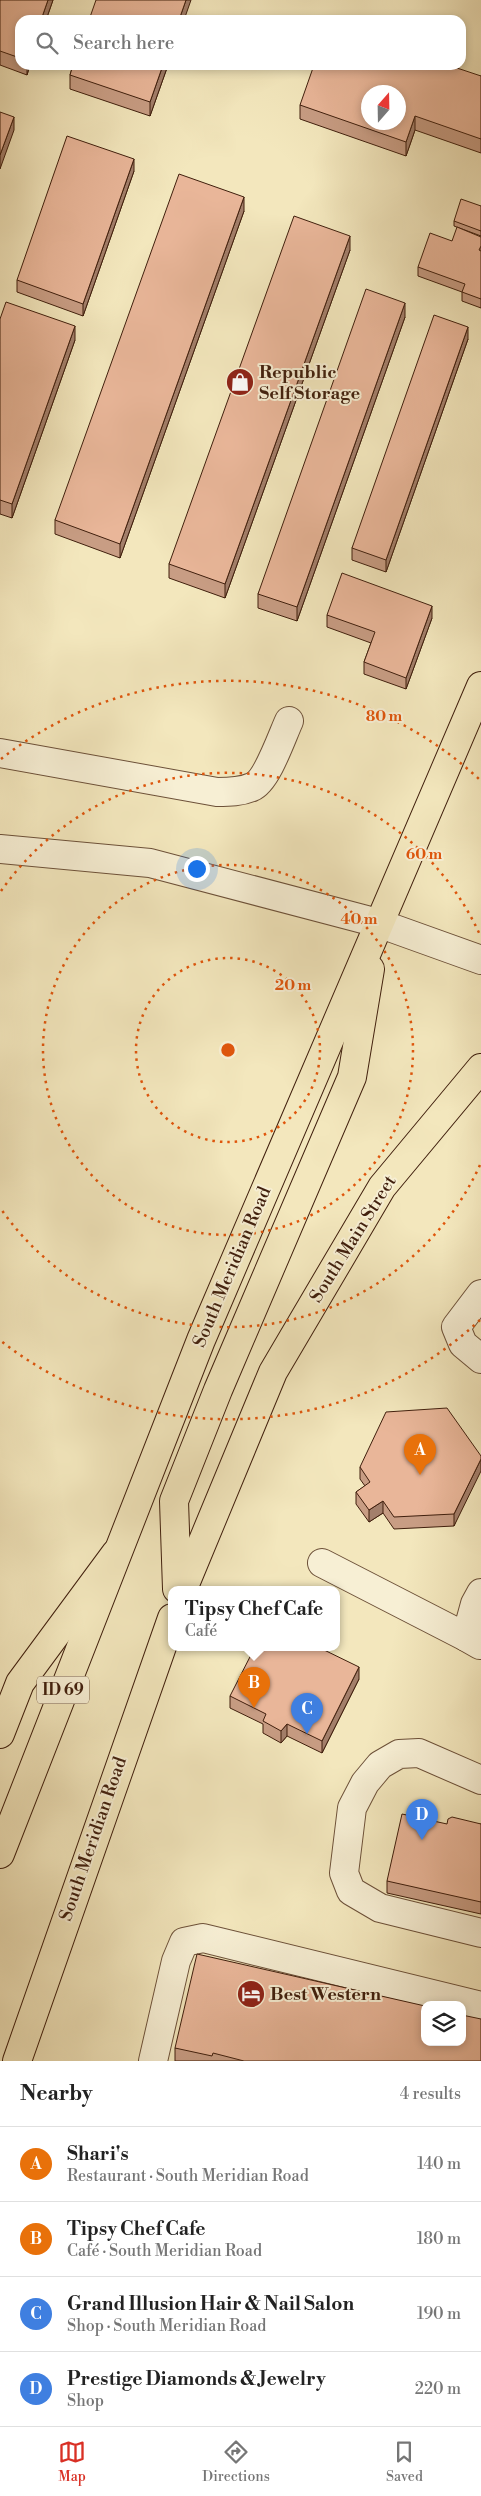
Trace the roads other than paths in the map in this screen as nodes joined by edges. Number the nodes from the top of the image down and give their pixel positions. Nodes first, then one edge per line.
1 (481, 686) edge
2 (290, 721) dead end
3 (0, 753) edge
4 (0, 849) edge
5 (378, 923) junction
6 (481, 960) edge
7 (481, 1068) edge
8 (481, 1294) edge
9 (481, 1359) edge
10 (116, 1553) junction
11 (322, 1563) dead end
12 (177, 1586) edge
13 (184, 1586) edge
14 (481, 1593) edge
15 (168, 1629) edge
16 (474, 1641) edge
17 (0, 1734) edge
18 (481, 1780) edge
19 (0, 1854) edge
20 (481, 1933) edge
21 (481, 2006) edge
22 (17, 2061) edge
23 (153, 2061) edge

1 - 5 main road, South Meridian Road
2 - 3 street
4 - 5 street
5 - 6 street
5 - 10 main road, South Meridian Road
5 - 12 main road
7 - 13 main road, South Main Street
8 - 9 street
10 - 17 main road
10 - 19 main road, South Meridian Road / ID 69
11 - 16 street
14 - 16 street
15 - 22 main road, South Meridian Road
18 - 20 street
21 - 23 street

